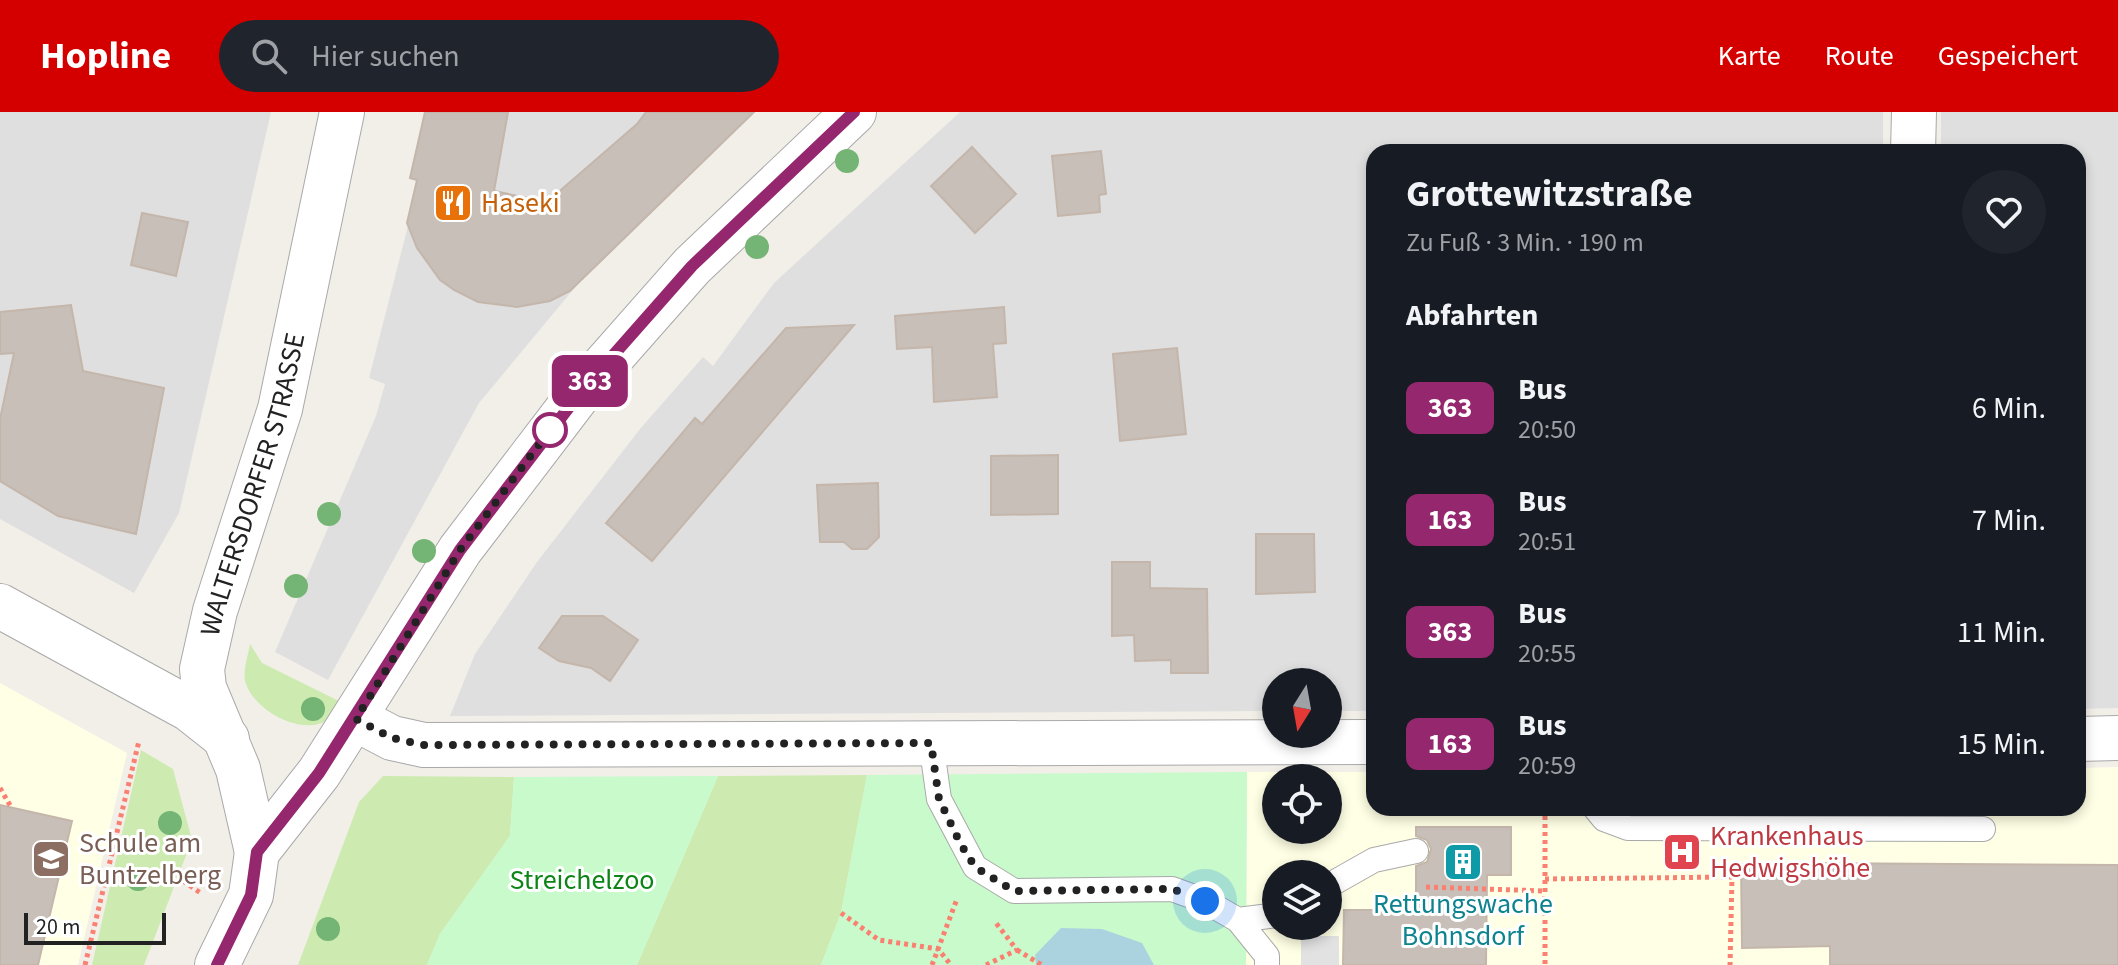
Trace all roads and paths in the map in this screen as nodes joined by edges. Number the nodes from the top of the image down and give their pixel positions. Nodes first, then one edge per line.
1 (342, 112) edge
2 (854, 112) edge
3 (1914, 112) edge
4 (1913, 144) edge
5 (0, 606) edge
6 (356, 719) junction
7 (2118, 738) edge
8 (227, 739) junction
9 (2086, 739) edge
10 (139, 741) dead end
11 (1366, 742) edge
12 (931, 743) junction
13 (0, 788) edge
14 (11, 807) dead end
15 (1545, 816) edge
16 (1602, 816) edge
17 (1983, 829) dead end
18 (1416, 851) dead end
19 (257, 852) junction
20 (1374, 860) junction
21 (970, 874) junction
22 (1342, 878) edge
23 (1545, 879) junction
24 (1545, 891) junction
25 (841, 913) dead end
26 (1262, 917) edge
27 (1238, 920) junction
28 (938, 949) junction
29 (1017, 950) junction
30 (85, 965) edge
31 (217, 965) edge
32 (932, 965) edge
33 (951, 965) edge
34 (986, 965) edge
35 (1042, 965) edge
36 (1267, 965) edge
37 (1545, 965) edge
38 (1730, 965) edge

1 - 8 street, WALTERSDORFER STRASSE
2 - 6 street
3 - 4 street
5 - 8 street
6 - 12 street
6 - 19 street
7 - 9 street
8 - 19 street, WALTERSDORFER STRASSE
10 - 30 path
11 - 12 street
12 - 21 lane
13 - 14 path
15 - 23 path
16 - 17 lane
18 - 20 lane
19 - 31 street
20 - 22 lane
20 - 24 path
21 - 27 lane
21 - 28 path
21 - 29 path
23 - 24 path
23 - 38 path
24 - 37 path
25 - 28 path
26 - 27 lane
27 - 36 lane
28 - 32 path
28 - 33 path
29 - 34 path
29 - 35 path

